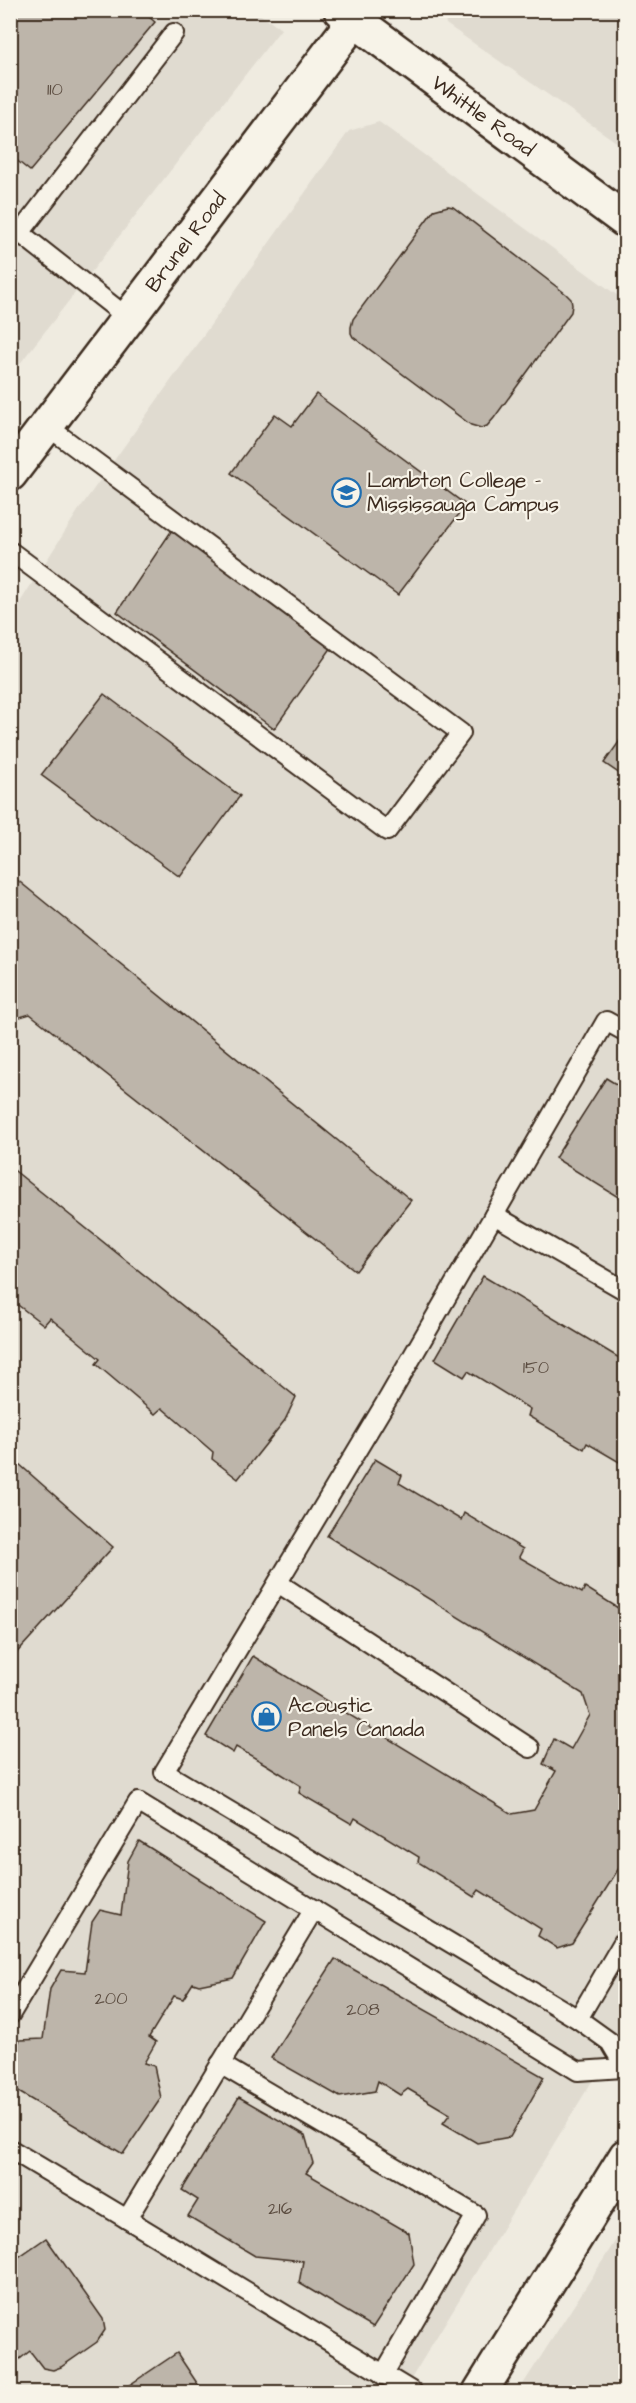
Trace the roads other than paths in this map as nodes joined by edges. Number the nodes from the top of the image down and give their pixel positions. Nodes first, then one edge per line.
1 (352, 14) edge
2 (174, 33) dead end
3 (626, 221) edge
4 (14, 234) edge
5 (128, 318) junction
6 (47, 426) junction
7 (10, 474) edge
8 (10, 551) edge
9 (626, 1032) edge
10 (494, 1215) junction
11 (626, 1291) edge
12 (278, 1583) junction
13 (530, 1748) dead end
14 (314, 1909) junction
15 (626, 1937) edge
16 (10, 2015) edge
17 (578, 2019) junction
18 (220, 2064) junction
19 (624, 2069) edge
20 (10, 2149) edge
21 (626, 2156) edge
22 (127, 2219) junction
23 (383, 2374) junction
24 (413, 2392) edge
25 (480, 2392) edge

1 - 3 street, Whittle Road
1 - 5 street, Brunel Road
2 - 4 lane
4 - 5 lane
5 - 6 street, Brunel Road
6 - 7 street, Brunel Road
6 - 8 lane
9 - 10 lane
10 - 11 lane
10 - 12 lane
12 - 13 lane
12 - 17 lane
14 - 16 lane
14 - 18 lane
14 - 19 lane
15 - 17 lane
17 - 19 lane
18 - 22 lane
18 - 23 lane
20 - 22 lane
21 - 25 street
22 - 23 lane
23 - 24 lane

